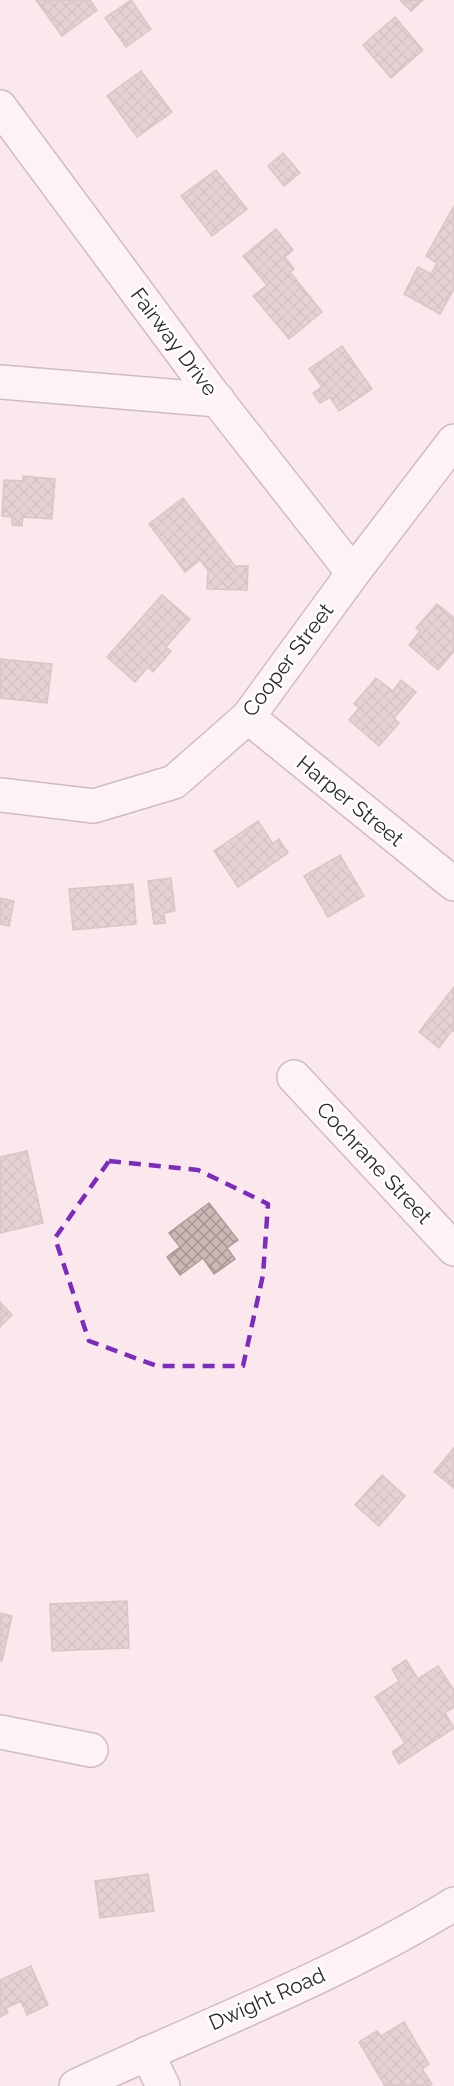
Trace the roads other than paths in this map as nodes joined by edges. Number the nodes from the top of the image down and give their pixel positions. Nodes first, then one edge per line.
1 (0, 107) edge
2 (0, 382) edge
3 (218, 400) junction
4 (454, 441) edge
5 (353, 573) junction
6 (248, 717) junction
7 (0, 795) edge
8 (454, 884) edge
9 (294, 1077) dead end
10 (454, 1249) edge
11 (0, 1732) edge
12 (91, 1750) dead end
13 (454, 1904) edge
14 (147, 2053) junction
15 (76, 2086) edge
16 (162, 2086) edge

1 - 3 street, Fairway Drive
2 - 3 street
3 - 5 street, Fairway Drive
4 - 5 street, Cooper Street
5 - 6 street, Cooper Street
6 - 7 street, Cooper Street
6 - 8 street, Harper Street
9 - 10 street, Cochrane Street
11 - 12 street
13 - 14 street, Dwight Road
14 - 15 street, Dwight Road
14 - 16 street

